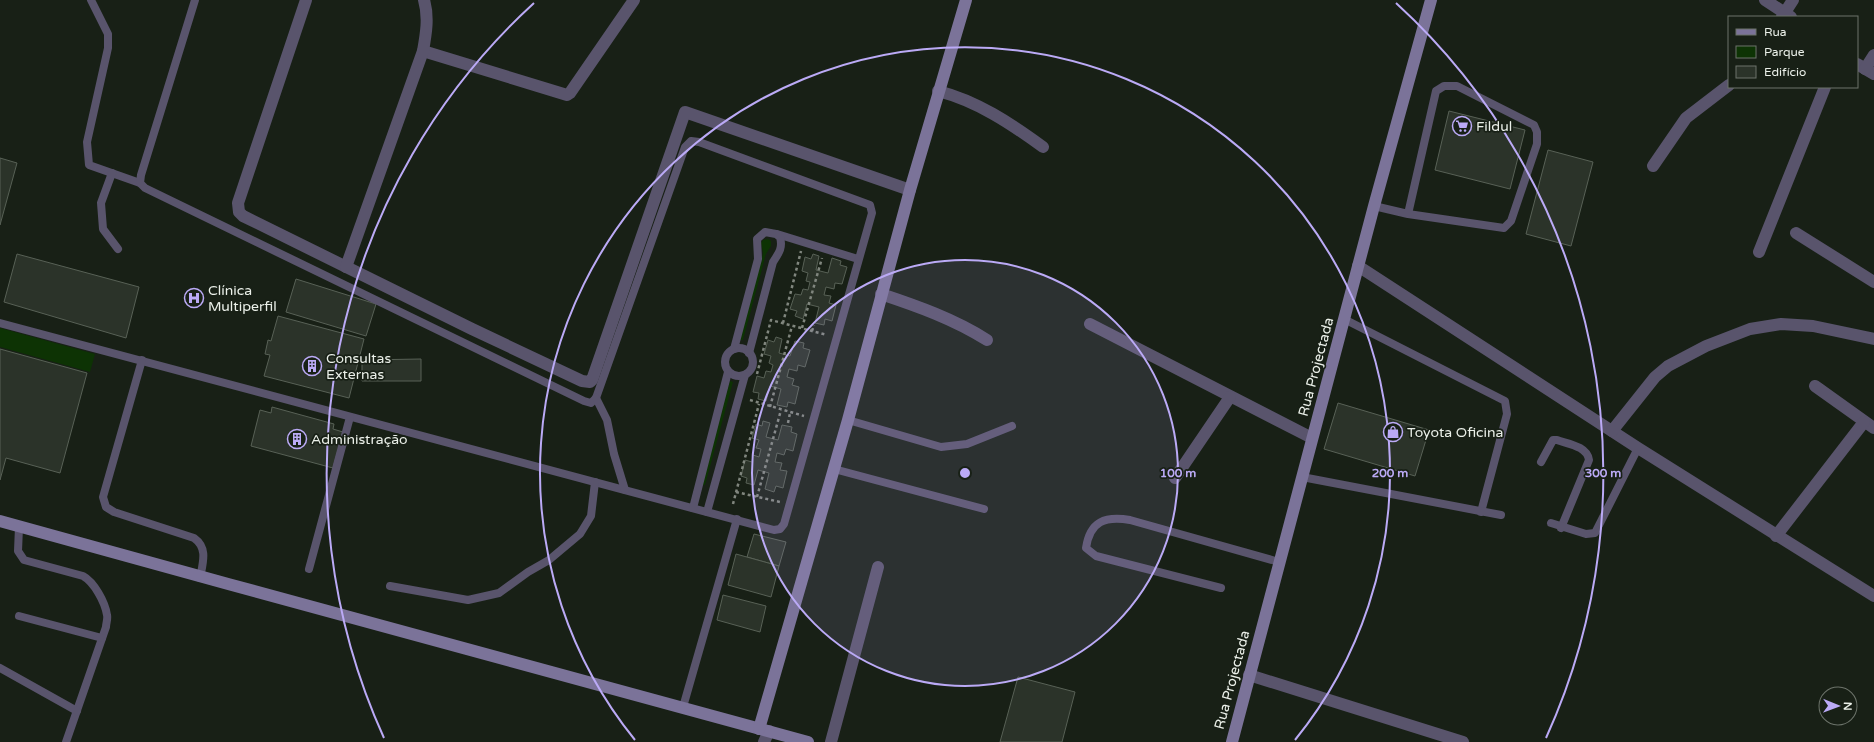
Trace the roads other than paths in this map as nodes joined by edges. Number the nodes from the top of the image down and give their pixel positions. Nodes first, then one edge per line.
1 (91, 0) edge
2 (195, 0) edge
3 (306, 0) edge
4 (424, 0) edge
5 (634, 0) edge
6 (966, 0) edge
7 (1431, 0) edge
8 (1765, 0) edge
9 (1794, 0) edge
10 (1786, 16) edge
11 (423, 51) junction
12 (1874, 55) edge
13 (1865, 69) edge
14 (1728, 86) edge
15 (1825, 88) edge
16 (938, 91) junction
17 (1043, 147) dead end
18 (1653, 166) dead end
19 (112, 173) junction
20 (140, 183) junction
21 (910, 190) junction
22 (1374, 206) junction
23 (1408, 214) junction
24 (1796, 233) dead end
25 (776, 234) junction
26 (118, 249) dead end
27 (1759, 252) dead end
28 (858, 259) junction
29 (1358, 266) junction
30 (346, 267) junction
31 (1874, 282) edge
32 (881, 294) junction
33 (1344, 319) junction
34 (0, 323) edge
35 (1090, 324) dead end
36 (1874, 339) edge
37 (987, 340) dead end
38 (734, 349) junction
39 (749, 353) junction
40 (142, 360) junction
41 (728, 372) junction
42 (745, 375) junction
43 (1816, 386) dead end
44 (1230, 397) junction
45 (596, 398) junction
46 (350, 417) junction
47 (848, 420) junction
48 (1869, 425) edge
49 (1012, 426) dead end
50 (1612, 430) junction
51 (1312, 438) junction
52 (1638, 448) junction
53 (1541, 462) dead end
54 (834, 469) junction
55 (1302, 477) junction
56 (1175, 478) dead end
57 (595, 482) junction
58 (625, 490) junction
59 (693, 508) junction
60 (984, 509) dead end
61 (707, 512) junction
62 (1481, 512) junction
63 (1501, 515) dead end
64 (737, 519) junction
65 (0, 521) edge
66 (1551, 524) dead end
67 (19, 527) junction
68 (1561, 528) junction
69 (1776, 536) junction
70 (1279, 562) junction
71 (878, 567) dead end
72 (309, 569) dead end
73 (200, 578) junction
74 (390, 586) dead end
75 (1220, 588) dead end
76 (1874, 596) edge
77 (19, 616) dead end
78 (102, 638) junction
79 (0, 668) edge
80 (1249, 675) junction
81 (682, 707) junction
82 (77, 711) junction
83 (764, 736) edge
84 (66, 742) edge
85 (808, 742) edge
86 (831, 742) edge
87 (1232, 742) edge
88 (1463, 742) edge

1 - 19 lane
2 - 20 lane
3 - 30 street
4 - 11 street
5 - 11 street
6 - 16 street
7 - 22 street, Rua Projectada
8 - 10 street
9 - 10 street
11 - 30 street
12 - 13 street
14 - 18 street
15 - 27 street
16 - 17 street
16 - 21 street
19 - 20 lane
19 - 26 lane
20 - 45 lane
21 - 30 street
21 - 32 street
22 - 23 lane
22 - 29 street, Rua Projectada
23 - 23 lane
24 - 31 street
25 - 28 lane
25 - 38 lane
25 - 39 lane
28 - 45 lane
28 - 64 lane
29 - 33 street, Rua Projectada
29 - 50 street
32 - 37 street
32 - 47 street
33 - 51 street, Rua Projectada
33 - 62 lane
34 - 40 lane
35 - 44 street
36 - 50 street
38 - 39 lane
38 - 41 lane
39 - 42 lane
40 - 46 lane
40 - 73 lane
41 - 42 lane
41 - 59 lane
42 - 61 lane
43 - 48 street
44 - 51 street
44 - 56 street
45 - 58 lane
46 - 57 lane
46 - 72 lane
47 - 49 lane
47 - 54 street
48 - 69 street
50 - 52 street
51 - 55 street, Rua Projectada
52 - 68 lane
52 - 69 street
53 - 68 lane
54 - 60 lane
54 - 83 street
55 - 62 lane
55 - 70 street, Rua Projectada
57 - 58 lane
57 - 74 lane
58 - 59 lane
59 - 61 lane
61 - 64 lane
62 - 63 lane
64 - 81 lane
65 - 67 street
66 - 68 lane
67 - 73 street
67 - 78 lane
69 - 76 street
70 - 75 lane
70 - 80 street, Rua Projectada
71 - 86 street
73 - 81 street
77 - 78 lane
78 - 82 lane
79 - 82 lane
80 - 87 street, Rua Projectada
80 - 88 street
81 - 83 street
82 - 84 lane
83 - 85 street

